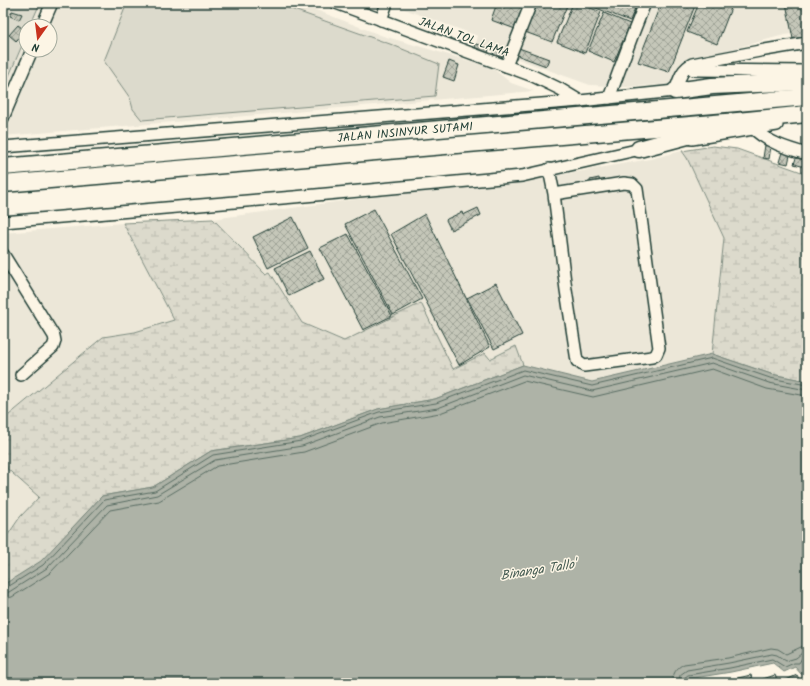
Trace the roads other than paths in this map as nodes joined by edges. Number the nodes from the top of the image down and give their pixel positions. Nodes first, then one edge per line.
1 (52, 3) edge
2 (336, 3) edge
3 (386, 3) edge
4 (531, 3) edge
5 (646, 3) edge
6 (45, 18) edge
7 (381, 20) junction
8 (807, 43) edge
9 (29, 58) edge
10 (506, 66) junction
11 (807, 71) edge
12 (682, 72) junction
13 (807, 82) edge
14 (675, 91) junction
15 (807, 97) edge
16 (610, 98) junction
17 (580, 101) junction
18 (807, 114) edge
19 (3, 118) edge
20 (807, 122) edge
21 (747, 123) junction
22 (3, 147) edge
23 (639, 149) joint
24 (807, 154) edge
25 (3, 167) edge
26 (549, 169) junction
27 (3, 184) edge
28 (554, 194) junction
29 (3, 222) edge
30 (3, 226) edge
31 (3, 254) edge
32 (21, 375) dead end

1 - 6 street
2 - 7 street, JALAN TOL LAMA
3 - 7 street
4 - 10 street
5 - 16 street
7 - 10 street, JALAN TOL LAMA
8 - 12 street
9 - 19 street
10 - 17 street, JALAN TOL LAMA
11 - 12 street
12 - 14 street
13 - 14 highway
14 - 16 street
15 - 25 highway, JALAN INSINYUR SUTAMI
16 - 17 street
17 - 22 street
18 - 21 highway, JALAN INSINYUR SUTAMI
20 - 21 street
21 - 23 highway
21 - 24 street
21 - 27 highway, JALAN INSINYUR SUTAMI
23 - 26 street
26 - 28 street
26 - 29 street
28 - 28 street
29 - 30 street
31 - 32 street

